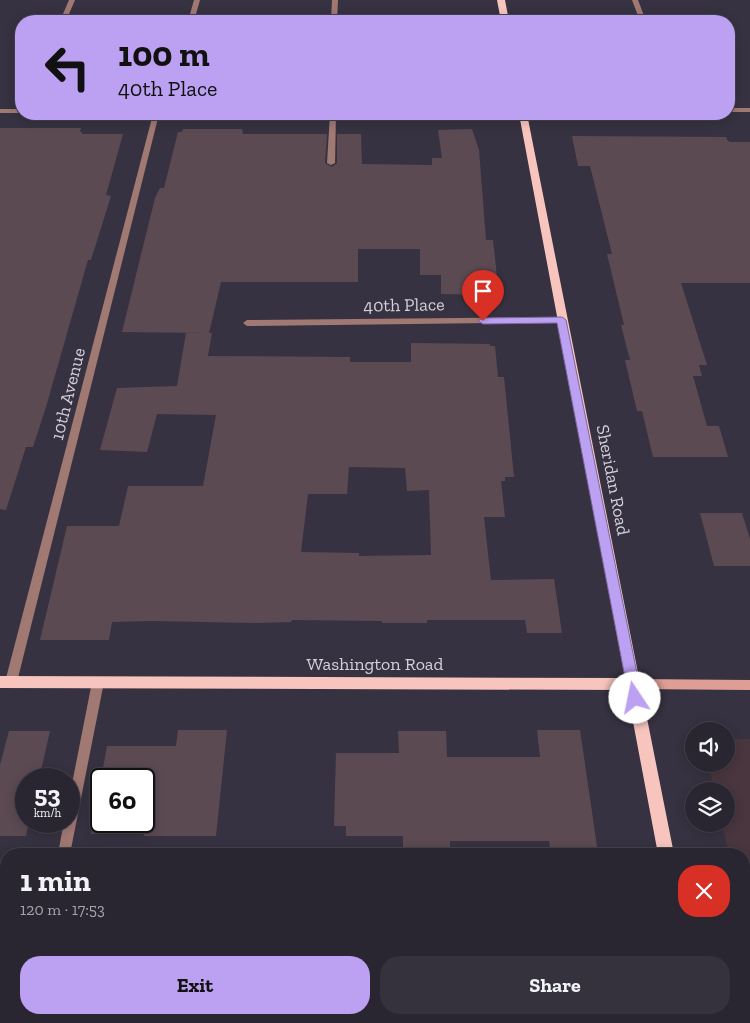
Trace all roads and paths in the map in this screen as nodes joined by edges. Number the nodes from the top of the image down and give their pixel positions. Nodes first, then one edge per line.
1 (72, 0) edge
2 (197, 0) edge
3 (335, 0) edge
4 (500, 0) edge
5 (635, 0) edge
6 (66, 15) edge
7 (193, 15) edge
8 (334, 15) edge
9 (504, 15) edge
10 (641, 15) edge
11 (735, 110) edge
12 (750, 110) edge
13 (0, 111) edge
14 (15, 111) edge
15 (154, 120) edge
16 (333, 120) edge
17 (524, 120) edge
18 (332, 163) dead end
19 (562, 320) junction
20 (247, 323) dead end
21 (6, 682) edge
22 (98, 682) junction
23 (632, 684) junction
24 (750, 686) edge
25 (65, 848) edge
26 (665, 848) edge

1 - 6 street
2 - 7 street
3 - 8 street
4 - 9 main road
5 - 10 street
11 - 12 street
13 - 14 street
15 - 21 street, 10th Avenue
16 - 18 street
17 - 19 main road, Sheridan Road
19 - 20 street, 40th Place
19 - 23 main road, Sheridan Road
21 - 22 main road, Washington Road
22 - 23 main road, Washington Road
22 - 25 street
23 - 24 street, Washington Road
23 - 26 main road, Sheridan Road

